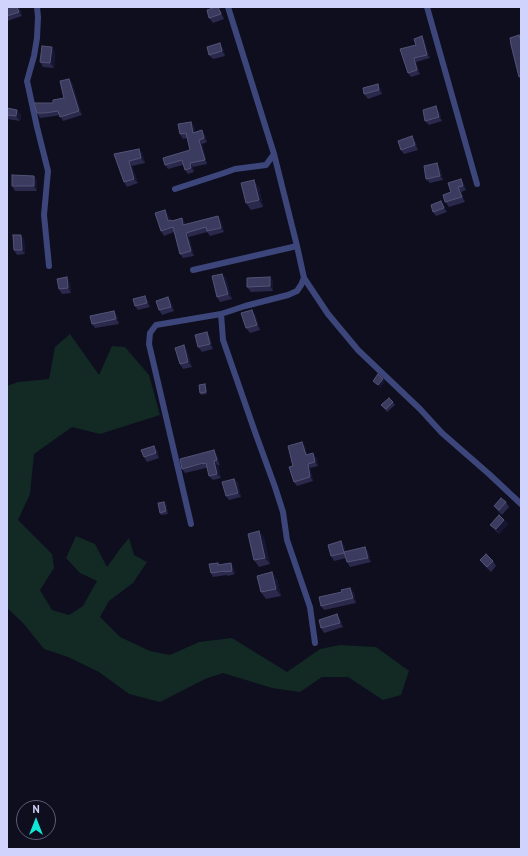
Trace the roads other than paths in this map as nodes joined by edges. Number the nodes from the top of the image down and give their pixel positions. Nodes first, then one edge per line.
1 (37, 7) edge
2 (228, 7) edge
3 (427, 7) edge
4 (274, 154) junction
5 (477, 184) dead end
6 (175, 189) dead end
7 (297, 246) junction
8 (48, 266) dead end
9 (193, 270) dead end
10 (304, 278) junction
11 (221, 314) junction
12 (521, 504) edge
13 (191, 524) dead end
14 (315, 643) dead end

1 - 8 street
2 - 4 street
3 - 5 street
4 - 6 street
4 - 7 street
7 - 9 street
7 - 10 street
10 - 11 street
10 - 12 street
11 - 13 street
11 - 14 street

